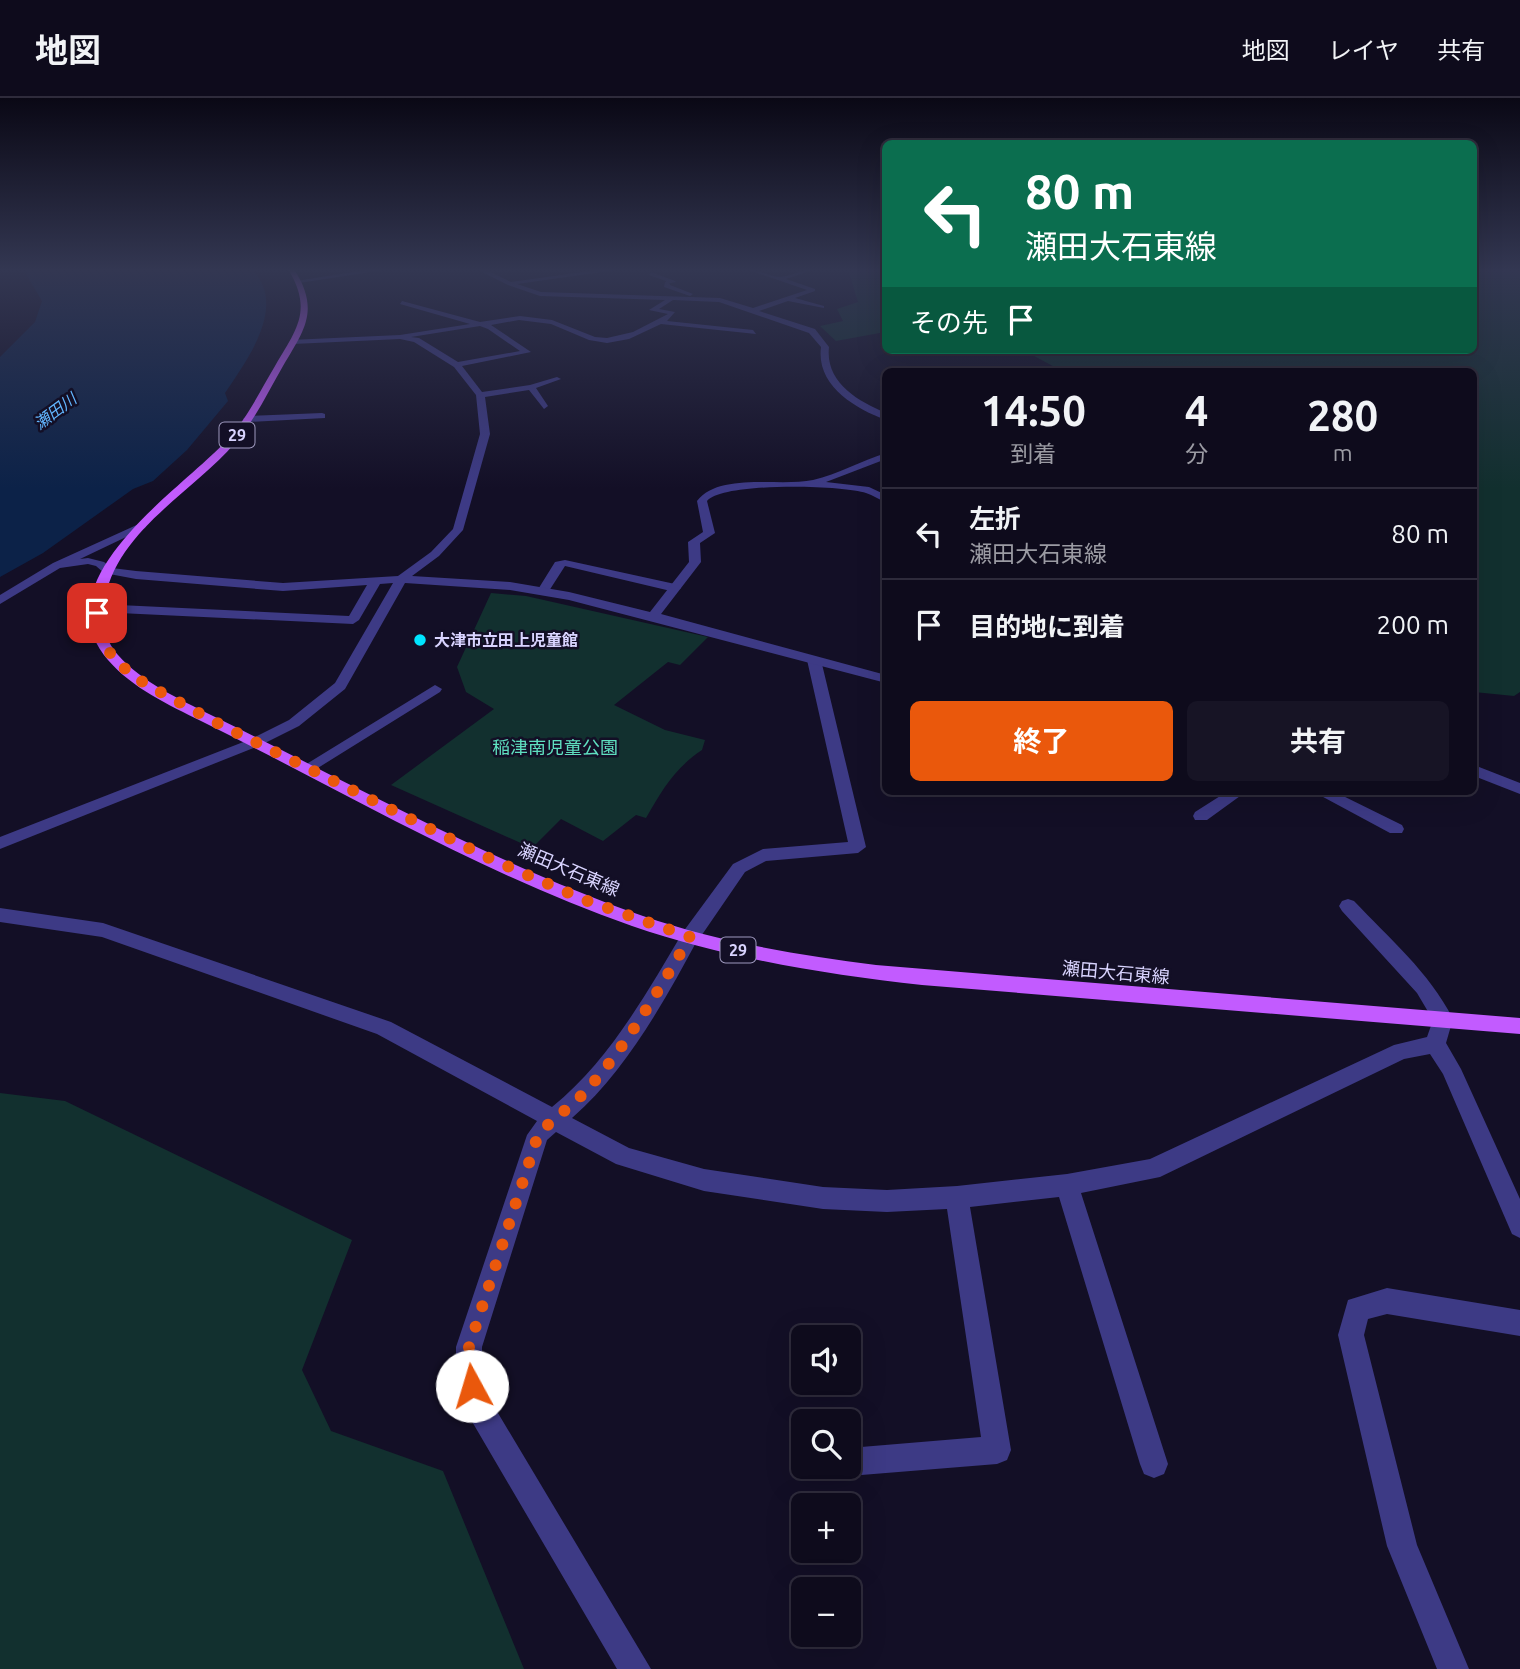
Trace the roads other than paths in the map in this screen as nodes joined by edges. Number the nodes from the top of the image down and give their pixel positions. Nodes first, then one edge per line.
1 (293, 342) edge
2 (420, 342) edge
3 (513, 342) edge
4 (821, 342) edge
5 (457, 365) junction
6 (557, 379) dead end
7 (531, 387) junction
8 (480, 395) junction
9 (544, 406) dead end
10 (882, 415) edge
11 (321, 416) dead end
12 (247, 419) junction
13 (882, 457) edge
14 (813, 483) junction
15 (882, 497) edge
16 (141, 526) junction
17 (551, 556) dead end
18 (57, 565) junction
19 (108, 571) junction
20 (401, 579) junction
21 (376, 580) junction
22 (675, 588) junction
23 (538, 590) junction
24 (0, 600) edge
25 (119, 609) dead end
26 (653, 616) junction
27 (814, 660) junction
28 (882, 678) edge
29 (435, 689) dead end
30 (256, 742) junction
31 (308, 768) junction
32 (1477, 772) edge
33 (1520, 789) edge
34 (1232, 795) edge
35 (1328, 795) edge
36 (1201, 816) dead end
37 (1396, 830) dead end
38 (0, 843) edge
39 (1348, 906) dead end
40 (0, 915) edge
41 (690, 937) junction
42 (1443, 1019) junction
43 (1520, 1026) edge
44 (1435, 1045) junction
45 (553, 1118) junction
46 (1067, 1185) junction
47 (957, 1197) junction
48 (1520, 1226) edge
49 (1520, 1323) edge
50 (861, 1461) edge
51 (1153, 1464) dead end
52 (635, 1669) edge
53 (1453, 1669) edge

1 - 12 main road, 瀬田大石東線 / 29
2 - 5 street
3 - 5 street
4 - 10 street
5 - 8 street
6 - 7 street
7 - 8 street
7 - 9 street
8 - 20 street
11 - 12 street
12 - 16 main road, 瀬田大石東線 / 29
13 - 14 street
14 - 15 street
14 - 22 street
16 - 18 street
16 - 19 main road, 瀬田大石東線 / 29
17 - 23 street
18 - 19 street
18 - 24 street
19 - 21 street
19 - 30 main road, 瀬田大石東線 / 29
20 - 21 street
20 - 23 street
20 - 30 street
21 - 25 street
22 - 23 street
22 - 26 street
23 - 26 street
26 - 27 street
27 - 28 street
27 - 41 street
29 - 31 street
30 - 31 main road, 瀬田大石東線 / 29
30 - 38 street
31 - 41 main road, 瀬田大石東線 / 29
32 - 33 street
34 - 36 street
35 - 37 street
39 - 42 street
40 - 45 street
41 - 42 main road, 瀬田大石東線 / 29
41 - 45 street
42 - 43 main road, 瀬田大石東線 / 29
42 - 44 street
44 - 46 street
44 - 48 street
45 - 47 street
45 - 52 street
46 - 47 street
46 - 51 street
47 - 50 street
49 - 53 street

